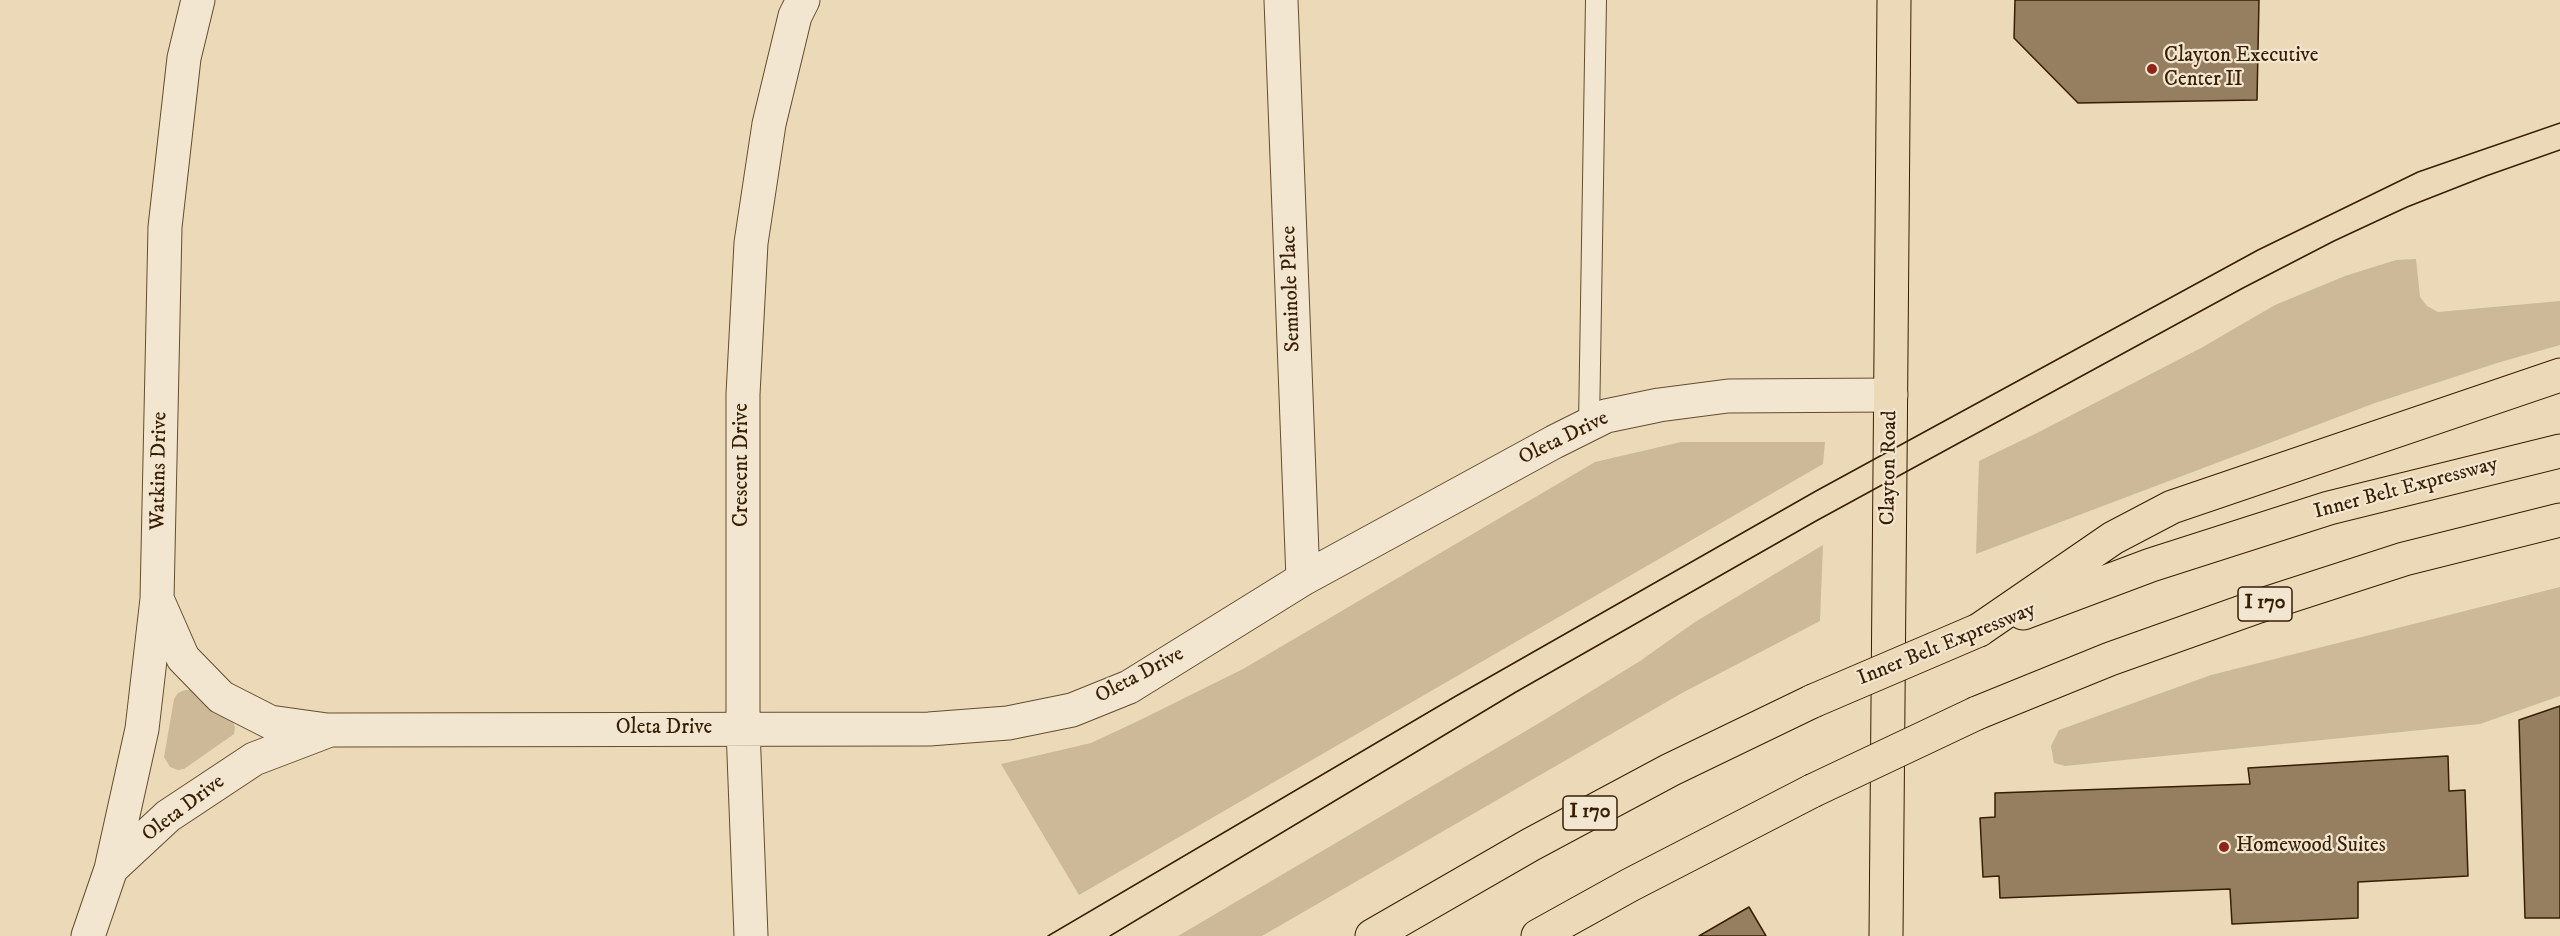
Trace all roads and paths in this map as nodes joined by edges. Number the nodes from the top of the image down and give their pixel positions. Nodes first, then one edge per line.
1 (198, 0) edge
2 (803, 0) edge
3 (1281, 0) edge
4 (1596, 0) edge
5 (1893, 0) edge
6 (2560, 375) edge
7 (1891, 395) junction
8 (1589, 425) junction
9 (2560, 451) edge
10 (2560, 520) edge
11 (1303, 579) junction
12 (157, 599) junction
13 (1979, 630) junction
14 (742, 729) junction
15 (330, 730) junction
16 (111, 870) junction
17 (88, 936) edge
18 (751, 936) edge
19 (1372, 936) edge
20 (1538, 936) edge
21 (1886, 936) edge

1 - 12 street, Watkins Drive
2 - 14 street, Crescent Drive
3 - 11 street, Seminole Place
4 - 8 lane
5 - 7 main road, Clayton Road
6 - 13 main road
7 - 8 street, Oleta Drive
7 - 21 main road, Clayton Road
8 - 11 street, Oleta Drive
9 - 13 main road, Inner Belt Expressway / I 170
10 - 20 main road, I 170, bridge
11 - 14 street, Oleta Drive
12 - 15 street, Oleta Drive
12 - 16 street, Watkins Drive
13 - 19 main road, Inner Belt Expressway / I 170, bridge
14 - 15 street, Oleta Drive
14 - 18 street, Crescent Drive
15 - 16 street, Oleta Drive
16 - 17 street, Watkins Drive

